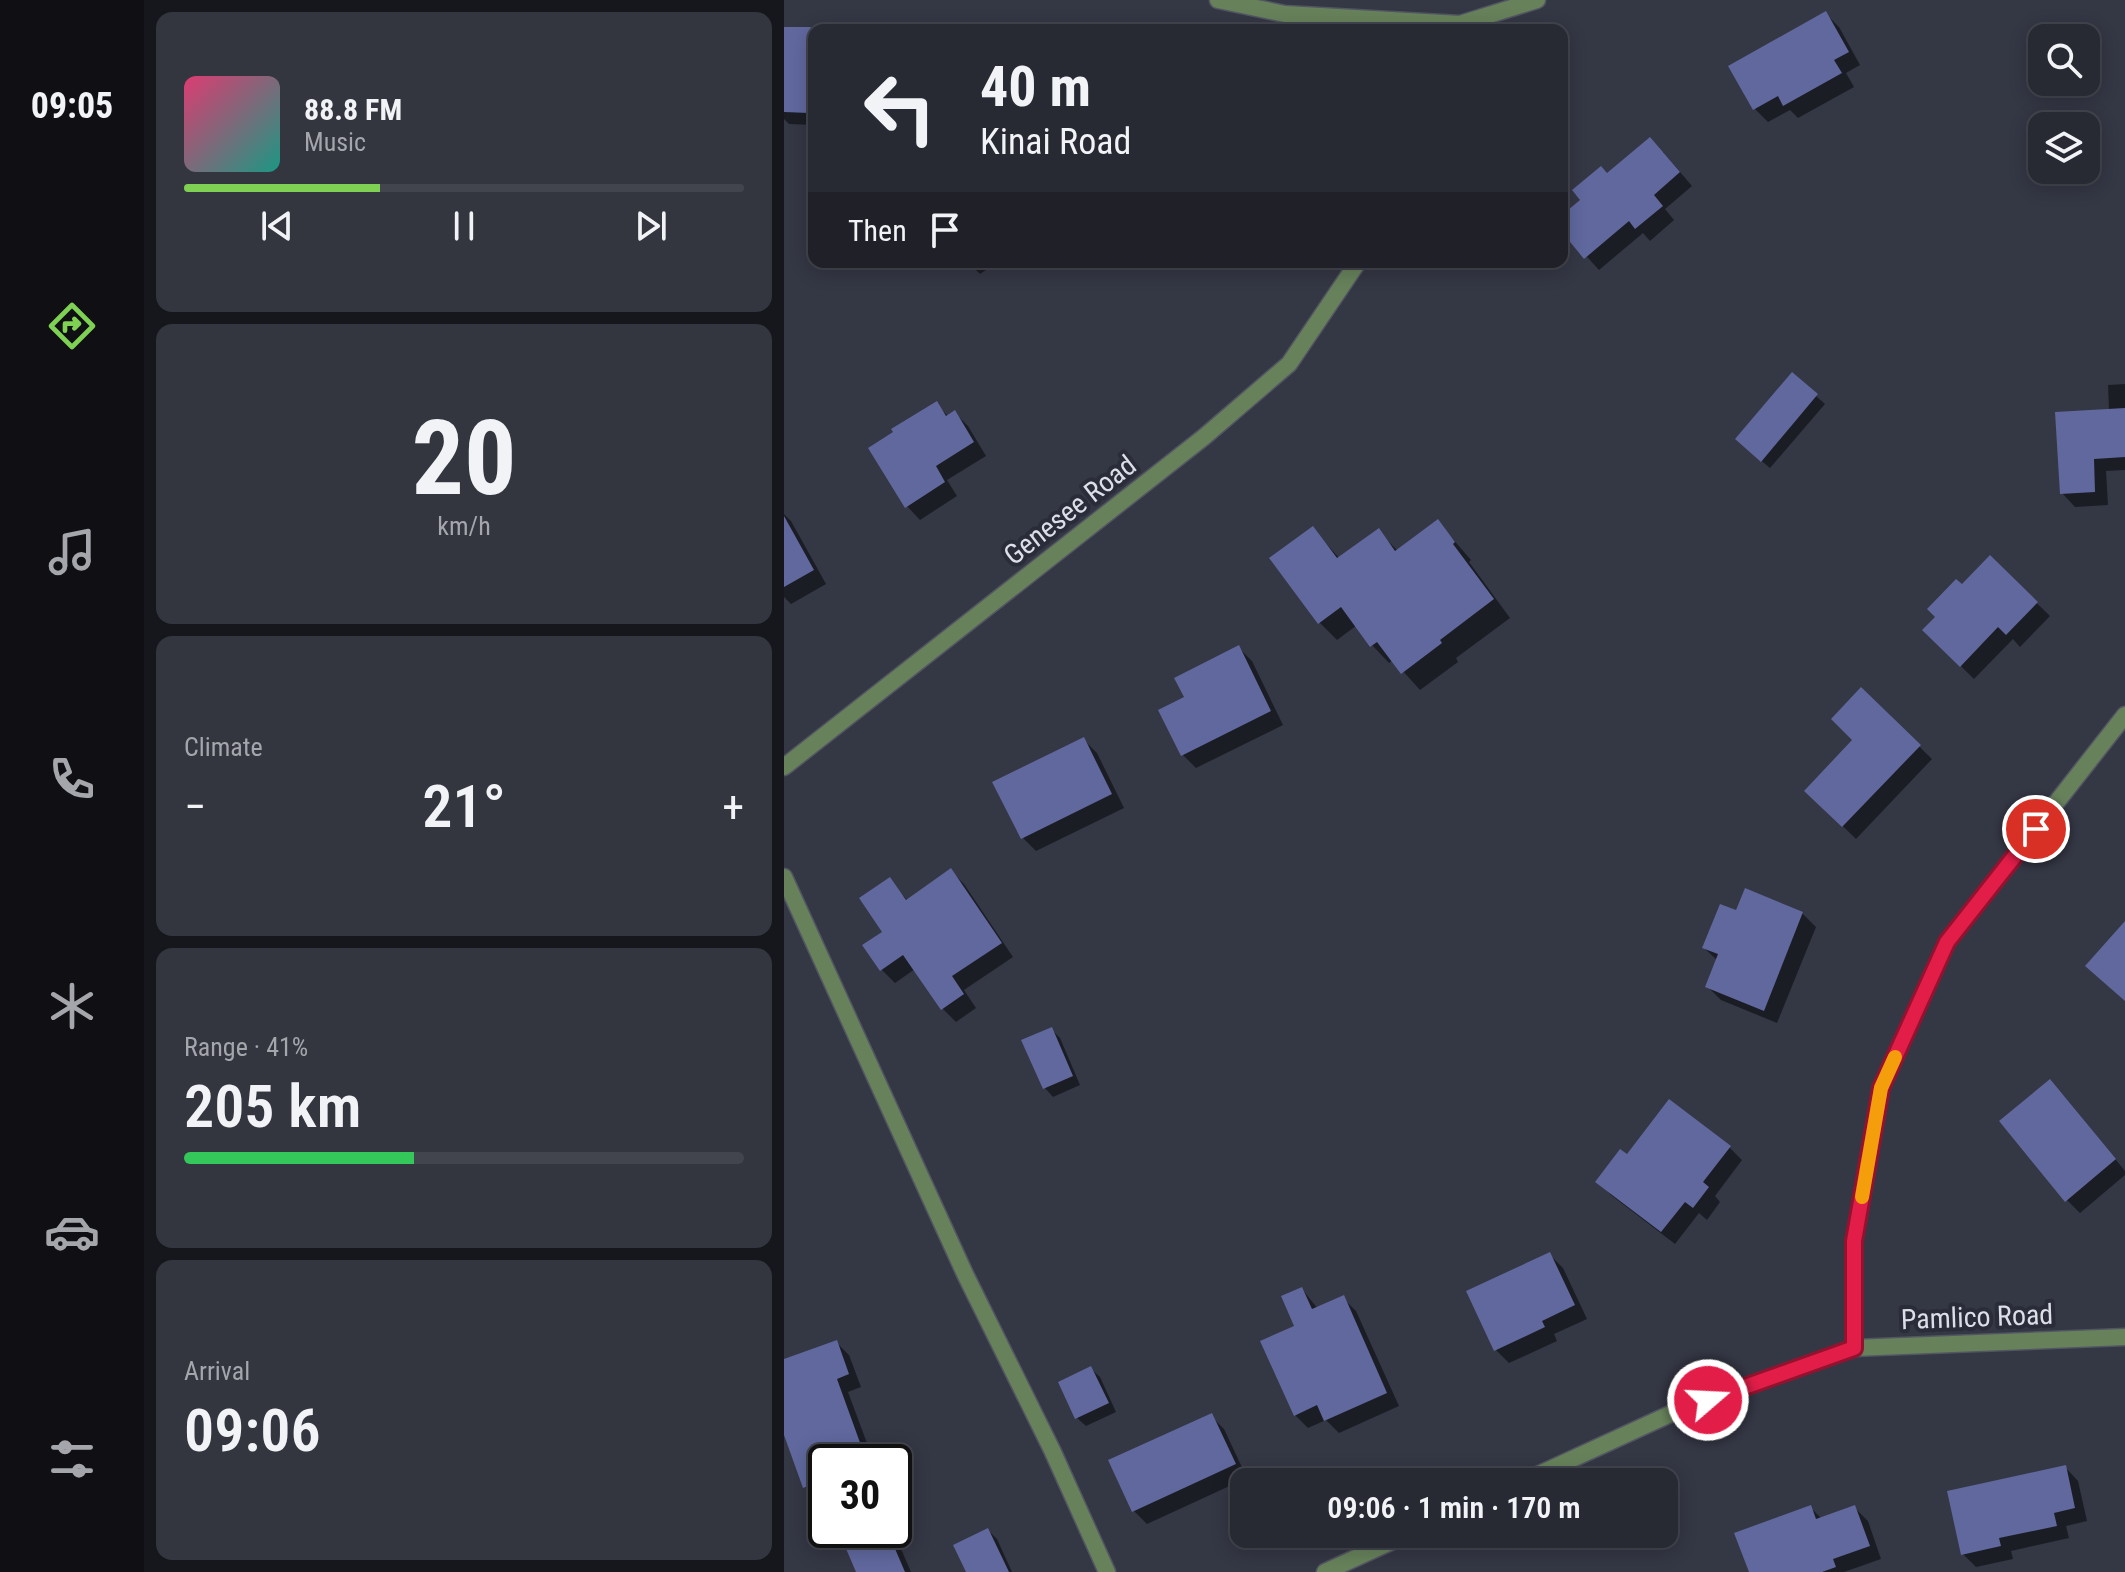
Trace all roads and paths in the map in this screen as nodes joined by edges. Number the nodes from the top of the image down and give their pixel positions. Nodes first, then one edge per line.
1 (1218, 0) edge
2 (1537, 0) edge
3 (1419, 24) edge
4 (1468, 24) edge
5 (1354, 268) edge
6 (2125, 715) edge
7 (784, 767) edge
8 (784, 877) edge
9 (2125, 1337) edge
10 (1854, 1348) junction
11 (1553, 1468) edge
12 (1377, 1548) edge
13 (1107, 1572) edge
14 (1325, 1572) edge

1 - 3 street
2 - 4 street
5 - 7 street, Genesee Road
6 - 10 street
8 - 13 street
9 - 10 street, Pamlico Road
10 - 11 street, Pamlico Road
12 - 14 street

